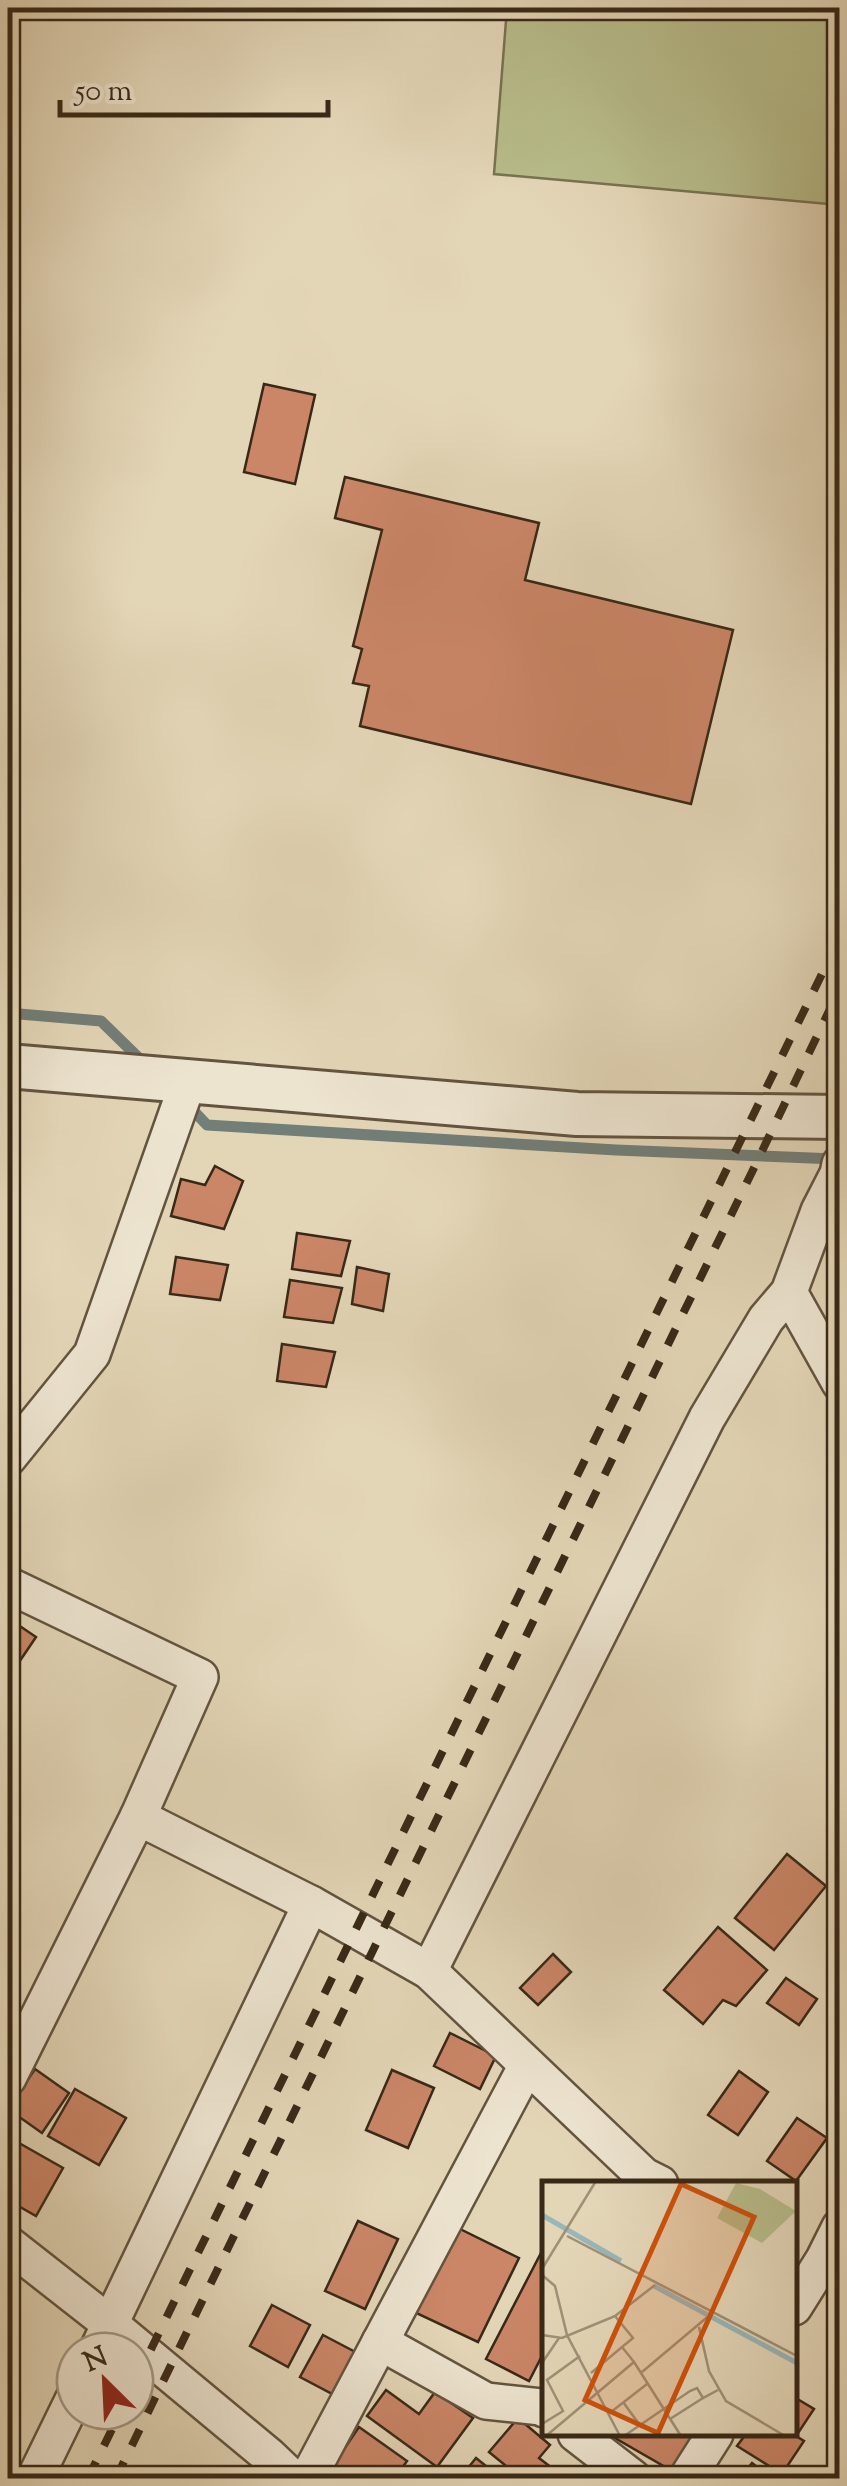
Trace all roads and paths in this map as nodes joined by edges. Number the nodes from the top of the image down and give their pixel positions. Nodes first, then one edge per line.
1 (8, 1066) edge
2 (187, 1083) junction
3 (840, 1116) edge
4 (840, 1164) edge
5 (838, 1174) edge
6 (788, 1292) junction
7 (840, 1383) edge
8 (8, 1458) edge
9 (8, 1585) edge
10 (138, 1817) junction
11 (311, 1904) junction
12 (429, 1971) junction
13 (528, 2065) junction
14 (8, 2078) edge
15 (654, 2181) edge
16 (840, 2227) edge
17 (8, 2244) edge
18 (819, 2258) edge
19 (797, 2301) edge
20 (97, 2331) edge
21 (107, 2331) edge
22 (380, 2342) junction
23 (155, 2374) edge
24 (542, 2406) edge
25 (58, 2431) edge
26 (579, 2436) edge
27 (714, 2436) edge
28 (34, 2478) edge
29 (292, 2478) edge
30 (308, 2478) edge
31 (632, 2478) edge
32 (687, 2478) edge

1 - 2 street
2 - 3 street
2 - 8 street
4 - 5 street
5 - 6 street
6 - 7 street
6 - 12 street
9 - 10 street
10 - 11 street
10 - 14 street
11 - 12 street
11 - 21 street
12 - 13 street
13 - 15 street
13 - 22 street
16 - 18 street
17 - 20 street
18 - 19 street
22 - 24 street
22 - 30 street
23 - 29 street
25 - 28 street
26 - 31 street
27 - 32 street

